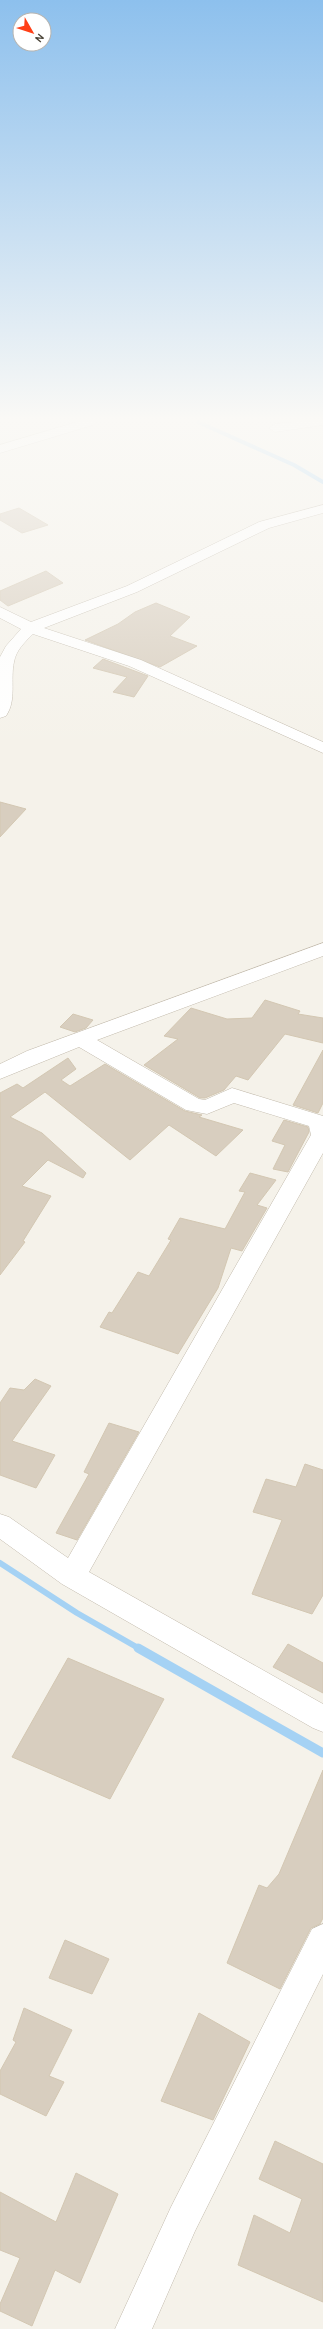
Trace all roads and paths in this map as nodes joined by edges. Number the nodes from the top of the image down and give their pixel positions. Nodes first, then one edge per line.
1 (252, 531) edge
2 (0, 612) edge
3 (30, 628) junction
4 (3, 687) edge
5 (0, 713) edge
6 (323, 748) edge
7 (323, 949) edge
8 (81, 1039) junction
9 (0, 1072) edge
10 (0, 1525) edge
11 (72, 1576) junction
12 (323, 1719) edge
13 (323, 1940) edge
14 (133, 2329) edge

1 - 3 street
2 - 3 street
3 - 4 street
3 - 6 street
4 - 5 street
7 - 8 street
8 - 9 street
8 - 11 street
10 - 11 street
11 - 12 street
13 - 14 street

